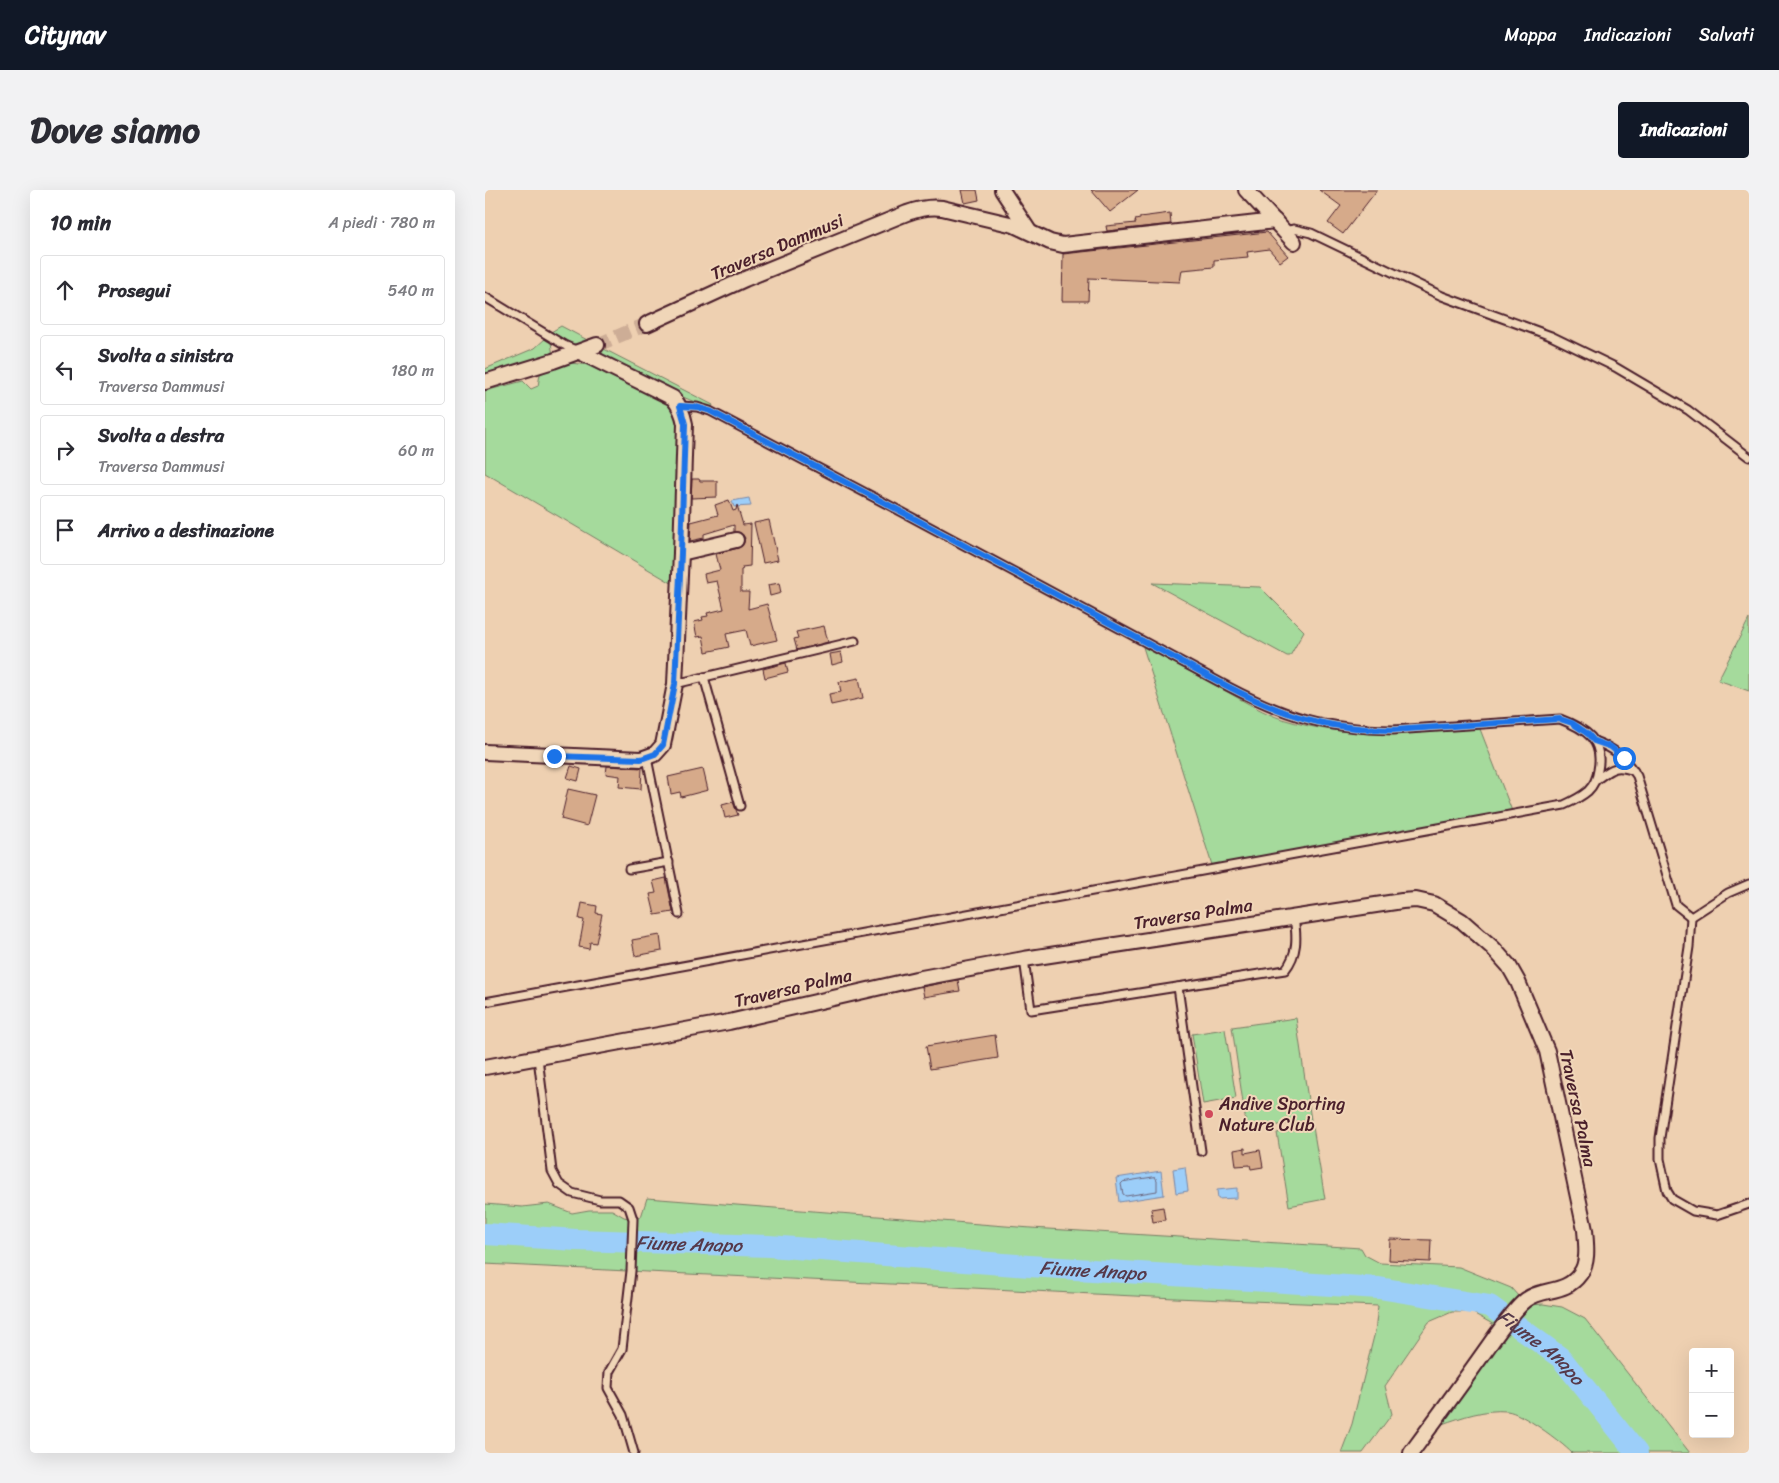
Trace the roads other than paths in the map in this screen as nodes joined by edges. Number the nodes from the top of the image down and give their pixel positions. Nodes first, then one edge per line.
1 (1002, 190) edge
2 (1246, 190) edge
3 (1279, 226) junction
4 (1029, 231) junction
5 (1294, 242) dead end
6 (485, 297) edge
7 (647, 324) tunnel mouth
8 (597, 345) tunnel mouth
9 (580, 352) junction
10 (485, 382) edge
11 (680, 406) junction
12 (1749, 457) edge
13 (737, 540) dead end
14 (681, 553) junction
15 (855, 641) dead end
16 (704, 677) junction
17 (675, 684) junction
18 (1594, 741) junction
19 (485, 752) edge
20 (647, 758) junction
21 (1633, 771) junction
22 (1596, 780) junction
23 (740, 806) dead end
24 (669, 862) junction
25 (629, 869) dead end
26 (1749, 884) edge
27 (679, 914) dead end
28 (1294, 917) junction
29 (1691, 917) junction
30 (1024, 959) junction
31 (1178, 988) junction
32 (485, 1002) edge
33 (538, 1058) junction
34 (485, 1067) edge
35 (1201, 1151) dead end
36 (1749, 1204) edge
37 (634, 1453) edge
38 (1411, 1453) edge

1 - 4 street
2 - 3 street
3 - 4 street, Traversa Dammusi
3 - 5 street
3 - 12 lane
4 - 7 street, Traversa Dammusi
6 - 9 lane
8 - 9 street
9 - 10 street
9 - 11 street
11 - 14 street
11 - 18 lane
13 - 14 street
14 - 17 street
15 - 16 lane
16 - 17 lane
16 - 23 lane
17 - 20 street
18 - 21 lane
18 - 22 lane
19 - 20 street
20 - 24 lane
21 - 22 lane
21 - 29 lane
22 - 32 lane
24 - 25 lane
24 - 27 lane
26 - 29 lane
28 - 30 street, Traversa Palma
28 - 31 lane
28 - 38 street, Traversa Palma
29 - 36 lane
30 - 31 lane
30 - 33 street, Traversa Palma
31 - 35 lane
33 - 34 street, Traversa Palma
33 - 37 lane

